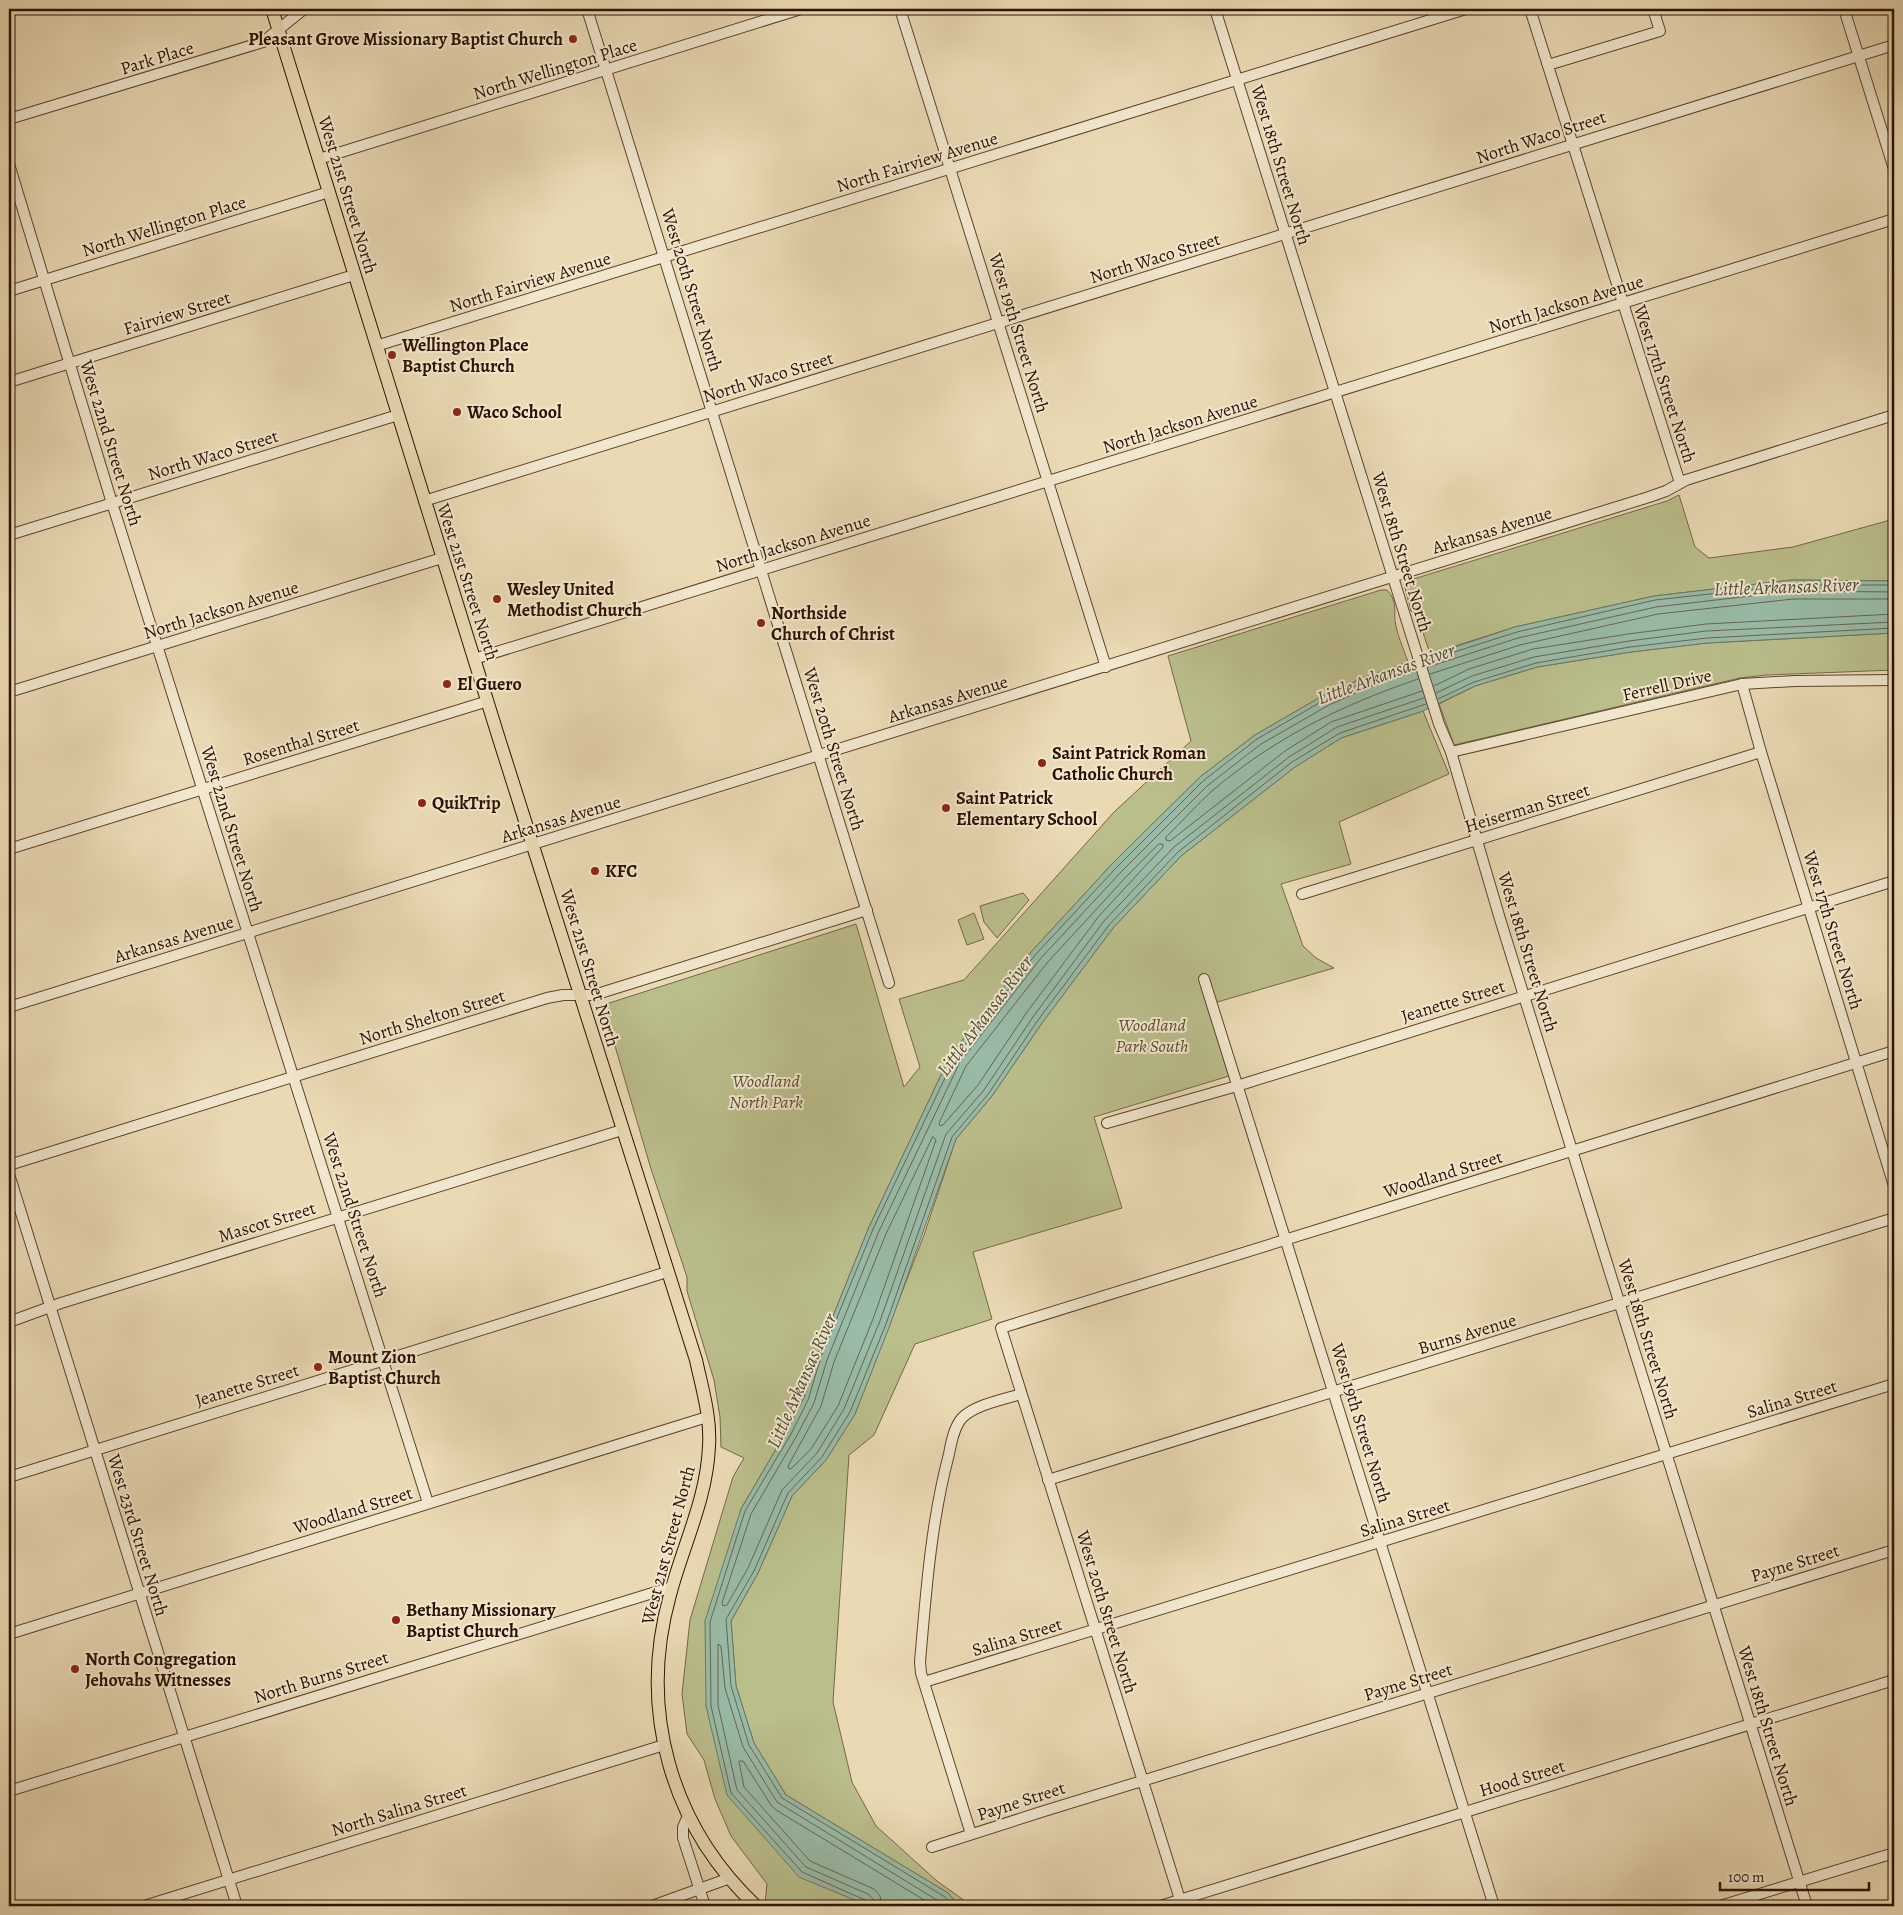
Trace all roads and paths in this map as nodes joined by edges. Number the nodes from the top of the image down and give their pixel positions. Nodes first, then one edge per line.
1 (272, 9) edge
2 (304, 9) edge
3 (587, 9) edge
4 (801, 9) edge
5 (900, 9) edge
6 (1215, 9) edge
7 (1466, 9) edge
8 (1530, 9) edge
9 (1653, 9) edge
10 (1844, 9) edge
11 (279, 30) junction
12 (1894, 45) edge
13 (1859, 56) junction
14 (1548, 65) junction
15 (606, 70) junction
16 (1237, 80) junction
17 (9, 119) edge
18 (1573, 144) junction
19 (319, 159) junction
20 (9, 164) edge
21 (951, 169) junction
22 (1894, 169) edge
23 (329, 192) junction
24 (1894, 219) edge
25 (1286, 234) junction
26 (665, 257) junction
27 (354, 275) junction
28 (44, 280) junction
29 (9, 291) edge
30 (1622, 304) junction
31 (999, 324) junction
32 (376, 346) junction
33 (69, 364) junction
34 (9, 382) edge
35 (1336, 393) junction
36 (712, 411) junction
37 (398, 415) junction
38 (1894, 416) edge
39 (1048, 482) junction
40 (1680, 483) junction
41 (424, 501) junction
42 (112, 503) junction
43 (9, 535) edge
44 (442, 558) junction
45 (762, 570) junction
46 (1394, 578) junction
47 (157, 646) junction
48 (474, 659) junction
49 (1106, 667) junction
50 (1894, 680) edge
51 (1742, 684) junction
52 (9, 692) edge
53 (488, 702) junction
54 (1451, 752) junction
55 (1761, 752) junction
56 (819, 756) junction
57 (202, 790) junction
58 (1476, 841) junction
59 (533, 845) junction
60 (9, 850) edge
61 (1894, 881) edge
62 (1302, 894) dead end
63 (1809, 908) junction
64 (867, 910) junction
65 (247, 933) junction
66 (1204, 979) dead end
67 (889, 983) dead end
68 (580, 995) junction
69 (1524, 996) junction
70 (9, 1007) edge
71 (1894, 1051) edge
72 (1857, 1062) junction
73 (294, 1077) junction
74 (1237, 1086) junction
75 (1107, 1122) dead end
76 (622, 1130) junction
77 (1572, 1151) junction
78 (9, 1165) edge
79 (9, 1174) edge
80 (1894, 1186) edge
81 (338, 1217) junction
82 (1894, 1218) edge
83 (1286, 1240) junction
84 (667, 1272) junction
85 (1620, 1303) junction
86 (50, 1308) junction
87 (9, 1322) edge
88 (1001, 1328) joint
89 (384, 1360) junction
90 (1894, 1384) edge
91 (1334, 1392) junction
92 (1021, 1394) junction
93 (707, 1417) junction
94 (95, 1450) junction
95 (1667, 1454) junction
96 (9, 1477) edge
97 (1048, 1480) junction
98 (428, 1503) junction
99 (1382, 1542) junction
100 (1894, 1550) edge
101 (672, 1587) junction
102 (139, 1593) junction
103 (1714, 1605) junction
104 (1096, 1630) junction
105 (9, 1634) edge
106 (1894, 1680) edge
107 (924, 1682) junction
108 (1428, 1693) junction
109 (1751, 1725) junction
110 (184, 1737) junction
111 (664, 1745) junction
112 (1143, 1781) junction
113 (9, 1791) edge
114 (1465, 1812) junction
115 (688, 1816) junction
116 (971, 1834) junction
117 (932, 1847) dead end
118 (1894, 1853) edge
119 (730, 1878) junction
120 (229, 1880) junction
121 (1800, 1882) junction
122 (700, 1890) junction
123 (1181, 1903) edge
124 (144, 1906) edge
125 (237, 1906) edge
126 (652, 1906) edge
127 (705, 1906) edge
128 (756, 1906) edge
129 (1160, 1906) edge
130 (1494, 1906) edge
131 (1720, 1906) edge
132 (1808, 1906) edge

1 - 11 main road, West 21st Street North
2 - 11 street, Park Place
3 - 15 street, West 20th Street North
4 - 15 street, North Wellington Place
5 - 21 street, West 19th Street North
6 - 16 street, West 18th Street North
7 - 16 street, North Fairview Avenue
8 - 14 street, West 17th Street North
9 - 14 street
10 - 13 street
11 - 17 street, Park Place
11 - 19 main road, West 21st Street North
12 - 13 street, North Waco Street
13 - 18 street, North Waco Street
13 - 22 street
14 - 18 street, West 17th Street North
15 - 19 street, North Wellington Place
15 - 26 street, West 20th Street North
16 - 21 street, North Fairview Avenue
16 - 25 street, West 18th Street North
18 - 25 street, North Waco Street
18 - 30 street, West 17th Street North
19 - 23 main road, West 21st Street North
20 - 28 street, West 22nd Street North
21 - 26 street, North Fairview Avenue
21 - 31 street, West 19th Street North
23 - 27 main road, West 21st Street North
23 - 28 street, North Wellington Place
24 - 30 street, North Jackson Avenue
25 - 31 street, North Waco Street
25 - 35 street, West 18th Street North
26 - 32 street, North Fairview Avenue
26 - 36 street, West 20th Street North
27 - 32 main road, West 21st Street North
27 - 33 street, Fairview Street
28 - 29 street, North Wellington Place
28 - 33 street, West 22nd Street North
30 - 35 street, North Jackson Avenue
30 - 40 street, West 17th Street North
31 - 36 street, North Waco Street
31 - 39 street, West 19th Street North
32 - 37 main road, West 21st Street North
33 - 34 street, Fairview Street
33 - 42 street, West 22nd Street North
35 - 39 street, North Jackson Avenue
35 - 46 street, West 18th Street North
36 - 41 street, North Waco Street
36 - 45 street, West 20th Street North
37 - 41 main road, West 21st Street North
37 - 42 street, North Waco Street
38 - 40 street, Arkansas Avenue
39 - 45 street, North Jackson Avenue
39 - 49 street, West 19th Street North
40 - 46 street, Arkansas Avenue
41 - 44 main road, West 21st Street North
42 - 43 street, North Waco Street
42 - 47 street, West 22nd Street North
44 - 47 street, North Jackson Avenue
44 - 48 main road, West 21st Street North
45 - 48 street, North Jackson Avenue
45 - 56 street, West 20th Street North
46 - 49 street, Arkansas Avenue
46 - 54 street, West 18th Street North
47 - 52 street, North Jackson Avenue
47 - 57 street, West 22nd Street North
48 - 53 main road, West 21st Street North
49 - 56 street, Arkansas Avenue
50 - 51 street, Ferrell Drive
51 - 54 street, Ferrell Drive
51 - 55 street, West 17th Street North
53 - 57 street, Rosenthal Street
53 - 59 main road, West 21st Street North
54 - 58 street, West 18th Street North
55 - 58 street, Heiserman Street
55 - 63 street, West 17th Street North
56 - 59 street, Arkansas Avenue
56 - 64 street, West 20th Street North
57 - 60 street, Rosenthal Street
57 - 65 street, West 22nd Street North
58 - 62 street, Heiserman Street
58 - 69 street, West 18th Street North
59 - 65 street, Arkansas Avenue
59 - 68 main road, West 21st Street North
61 - 63 street, Jeanette Street
63 - 69 street, Jeanette Street
63 - 72 street, West 17th Street North
64 - 67 street, West 20th Street North
64 - 68 street, North Shelton Street
65 - 70 street, Arkansas Avenue
65 - 73 street, West 22nd Street North
66 - 74 street, West 19th Street North
68 - 73 street, North Shelton Street
68 - 76 main road, West 21st Street North
69 - 74 street, Jeanette Street
69 - 77 street, West 18th Street North
71 - 72 street, Woodland Street
72 - 77 street, Woodland Street
72 - 80 street, West 17th Street North
73 - 78 street, North Shelton Street
73 - 81 street, West 22nd Street North
74 - 75 street, Jeanette Street
74 - 83 street, West 19th Street North
76 - 81 street, Mascot Street
76 - 84 main road, West 21st Street North
77 - 83 street, Woodland Street
77 - 85 street, West 18th Street North
79 - 86 street, West 23rd Street North
81 - 86 street, Mascot Street
81 - 89 street, West 22nd Street North
82 - 85 street, Burns Avenue
83 - 88 street, Woodland Street
83 - 91 street, West 19th Street North
84 - 89 street, Jeanette Street
84 - 93 main road, West 21st Street North
85 - 91 street, Burns Avenue
85 - 95 street, West 18th Street North
86 - 87 street, Mascot Street
86 - 94 street, West 23rd Street North
88 - 92 street, West 20th Street North
89 - 94 street, Jeanette Street
89 - 98 street, West 22nd Street North
90 - 95 street, Salina Street
91 - 97 street, Burns Avenue
91 - 99 street, West 19th Street North
92 - 97 street, West 20th Street North
92 - 107 street
93 - 98 street, Woodland Street
93 - 101 main road, West 21st Street North
94 - 96 street, Jeanette Street
94 - 102 street, West 23rd Street North
95 - 99 street, Salina Street
95 - 103 street, West 18th Street North
97 - 104 street, West 20th Street North
98 - 102 street, Woodland Street
99 - 104 street, Salina Street
99 - 108 street, West 19th Street North
100 - 103 street, Payne Street
101 - 110 street, North Burns Street
101 - 111 main road, West 21st Street North
102 - 105 street, Woodland Street
102 - 110 street, West 23rd Street North
103 - 108 street, Payne Street
103 - 109 street, West 18th Street North
104 - 107 street, Salina Street
104 - 112 street, West 20th Street North
106 - 109 street, Hood Street
107 - 116 street
108 - 112 street, Payne Street
108 - 114 street, West 19th Street North
109 - 114 street, Hood Street
109 - 121 street, West 18th Street North
110 - 113 street, North Burns Street
110 - 120 street, West 23rd Street North
111 - 115 main road, West 21st Street North
111 - 120 street, North Salina Street
112 - 116 street, Payne Street
112 - 123 street, West 20th Street North
114 - 123 street, Hood Street
114 - 130 street, West 19th Street North
115 - 119 main road, West 21st Street North
115 - 122 street
116 - 117 street, Payne Street
118 - 121 street
119 - 122 street
119 - 128 main road, West 21st Street North
120 - 124 street, North Salina Street
120 - 125 street, West 23rd Street North
121 - 131 street
121 - 132 street, West 18th Street North
122 - 126 street
122 - 127 street
123 - 129 street, Hood Street

